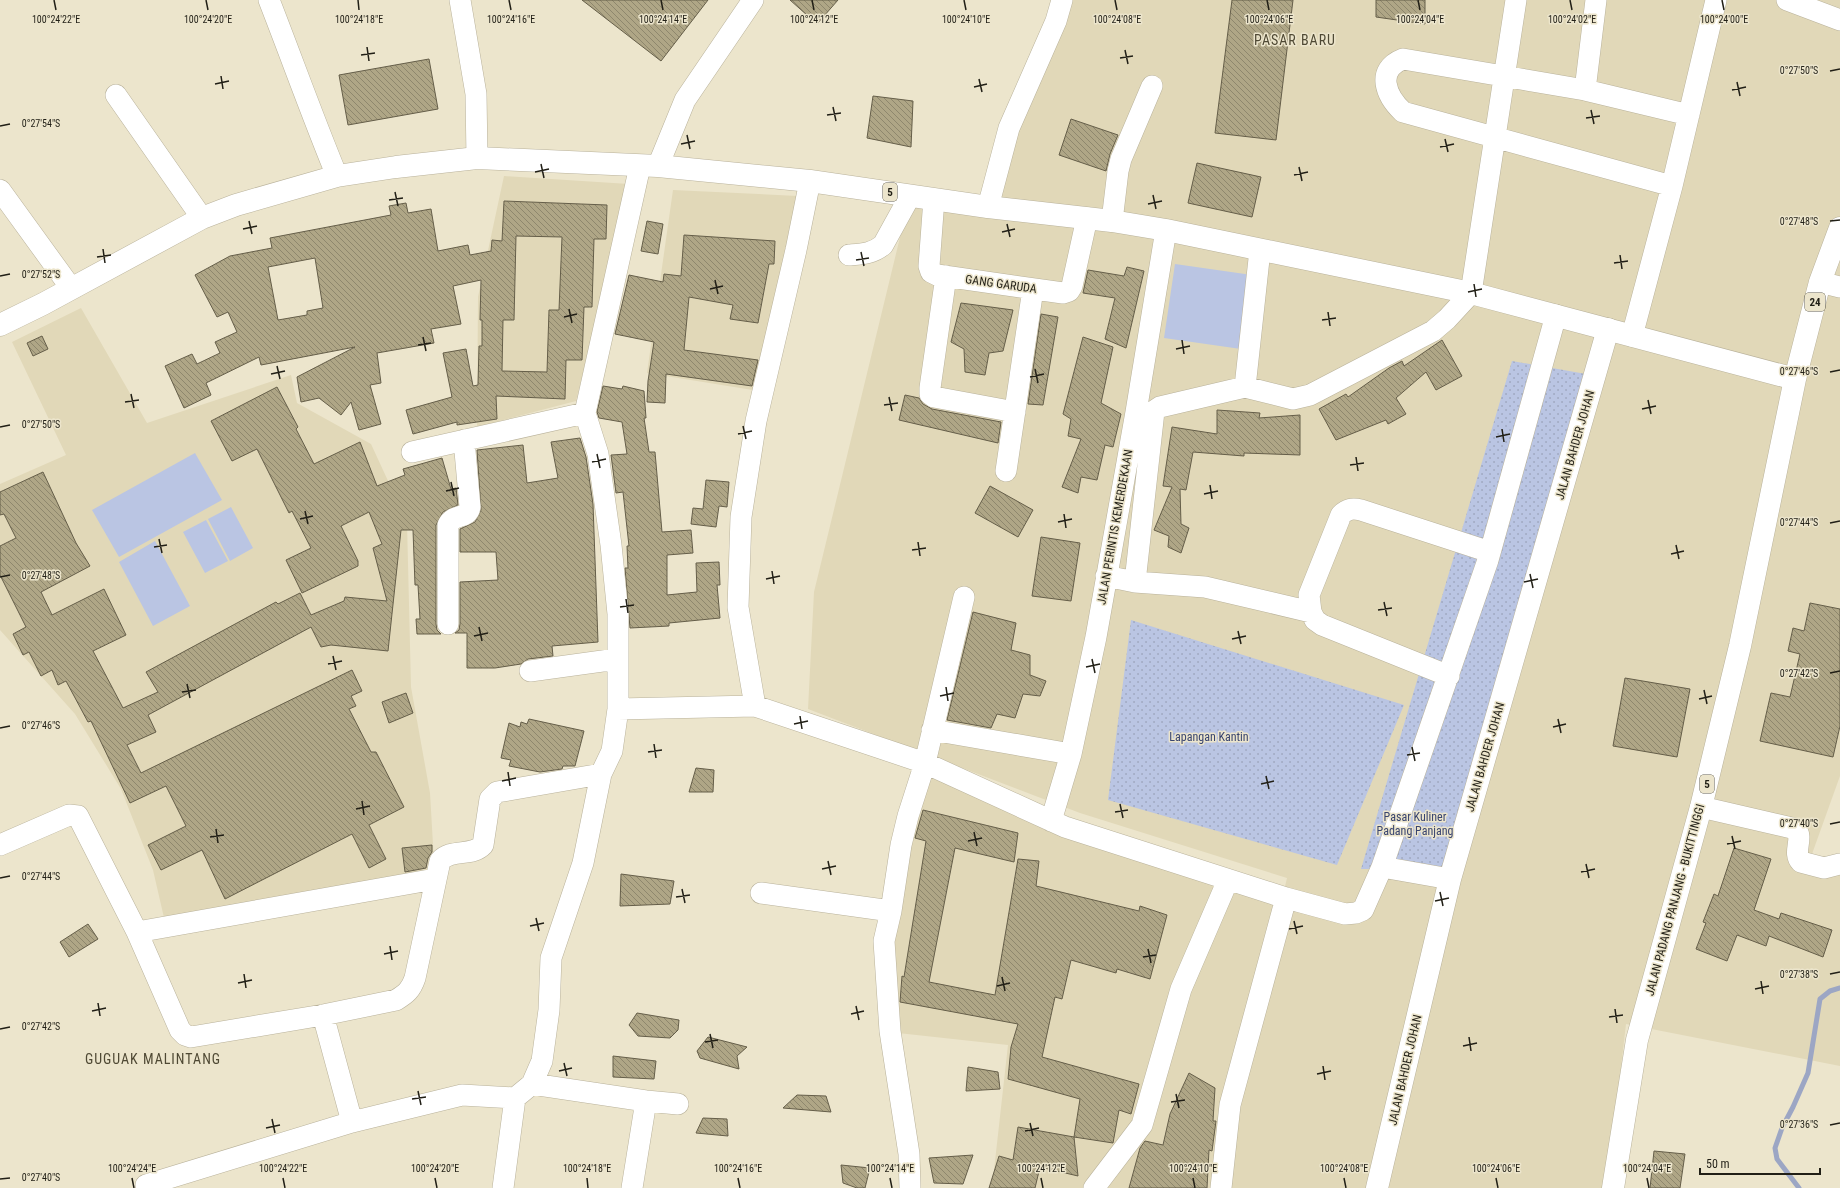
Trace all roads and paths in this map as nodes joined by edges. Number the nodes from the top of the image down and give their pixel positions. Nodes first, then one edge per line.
1 (269, 0) edge
2 (460, 0) edge
3 (753, 0) edge
4 (1062, 0) edge
5 (1516, 0) edge
6 (1596, 0) edge
7 (1716, 0) edge
8 (1787, 0) edge
9 (1840, 20) edge
10 (1505, 77) junction
11 (1152, 86) dead end
12 (1585, 90) junction
13 (116, 95) dead end
14 (1689, 115) junction
15 (1496, 138) junction
16 (477, 158) junction
17 (649, 166) junction
18 (338, 176) junction
19 (810, 180) junction
20 (1672, 186) junction
21 (0, 190) edge
22 (910, 196) junction
23 (934, 199) junction
24 (988, 207) junction
25 (202, 218) junction
26 (1087, 218) junction
27 (1112, 221) junction
28 (1840, 228) edge
29 (1166, 230) junction
30 (1260, 250) junction
31 (849, 255) dead end
32 (946, 276) junction
33 (1830, 284) edge
34 (71, 288) junction
35 (1033, 289) junction
36 (1471, 293) junction
37 (1556, 315) junction
38 (0, 325) edge
39 (1608, 329) junction
40 (1632, 336) junction
41 (1795, 379) junction
42 (1245, 387) junction
43 (1015, 412) junction
44 (585, 413) junction
45 (464, 440) junction
46 (412, 452) dead end
47 (1006, 471) dead end
48 (1490, 552) junction
49 (1106, 576) junction
50 (1135, 582) junction
51 (964, 597) dead end
52 (1311, 612) junction
53 (448, 624) dead end
54 (617, 659) junction
55 (530, 671) dead end
56 (1449, 676) junction
57 (755, 706) junction
58 (618, 709) junction
59 (932, 730) junction
60 (1071, 754) junction
61 (925, 763) junction
62 (601, 774) junction
63 (1701, 807) junction
64 (1051, 821) junction
65 (0, 845) edge
66 (1840, 864) edge
67 (1382, 867) junction
68 (435, 879) junction
69 (1450, 879) junction
70 (1228, 880) junction
71 (761, 893) dead end
72 (1286, 898) junction
73 (891, 911) junction
74 (137, 932) junction
75 (323, 1015) junction
76 (532, 1084) junction
77 (515, 1098) junction
78 (646, 1101) junction
79 (678, 1104) dead end
80 (352, 1122) junction
81 (146, 1185) dead end
82 (503, 1188) edge
83 (632, 1188) edge
84 (910, 1188) edge
85 (1094, 1188) edge
86 (1220, 1188) edge
87 (1377, 1188) edge
88 (1613, 1188) edge

1 - 18 street
2 - 16 street
3 - 17 street
4 - 24 street
5 - 10 street
6 - 12 street
7 - 14 street
8 - 9 street
10 - 12 street
10 - 15 street
10 - 15 street
11 - 27 street
12 - 14 street
13 - 25 street
14 - 20 street
15 - 20 street
15 - 36 street
16 - 17 main road, 5
16 - 18 main road, 5
17 - 19 main road, 5
17 - 44 street
18 - 25 main road, 5
19 - 22 main road, 5
19 - 57 street
20 - 40 street
21 - 34 street
22 - 23 main road, 5
22 - 31 street
23 - 24 main road, 5
23 - 32 street, GANG GARUDA
24 - 26 main road, 5
25 - 34 main road, 5
26 - 27 main road, 5
26 - 35 street, GANG GARUDA
27 - 29 main road, 5
28 - 33 main road, 24
29 - 30 main road, 5
29 - 49 street, JALAN PERINTIS KEMERDEKAAN
30 - 36 main road, 5
30 - 42 street
32 - 35 street, GANG GARUDA
32 - 43 street
33 - 41 main road, 24
34 - 38 main road, 5
35 - 43 street
36 - 37 main road, 5
36 - 42 street
37 - 39 main road, 5
37 - 48 street
39 - 40 main road, 5
39 - 69 main road, JALAN BAHDER JOHAN
40 - 41 main road, 5
41 - 63 main road, JALAN PADANG PANJANG - BUKITTINGGI / 5
42 - 50 street
43 - 47 street
44 - 45 street
44 - 54 street
45 - 46 street
45 - 53 street
48 - 52 street
48 - 56 street
49 - 50 street
49 - 60 street, JALAN PERINTIS KEMERDEKAAN
50 - 52 street
51 - 59 street
52 - 56 street
54 - 55 street
54 - 58 street
56 - 67 street
57 - 58 street
57 - 61 street
58 - 62 street
59 - 60 street
59 - 61 street
60 - 64 street, JALAN PERINTIS KEMERDEKAAN
61 - 64 street
61 - 73 street
62 - 68 street
62 - 76 street
63 - 66 street
63 - 88 main road, JALAN PADANG PANJANG - BUKITTINGGI / 5
64 - 70 street
65 - 74 street
67 - 69 street
67 - 72 street
68 - 74 street
68 - 75 street
69 - 87 main road, JALAN BAHDER JOHAN
70 - 72 street
70 - 85 street
71 - 73 street
72 - 86 street
73 - 84 street
74 - 75 street
75 - 80 street
76 - 77 street
76 - 78 street
77 - 80 street
77 - 82 street
78 - 79 street
78 - 83 street
80 - 81 street

